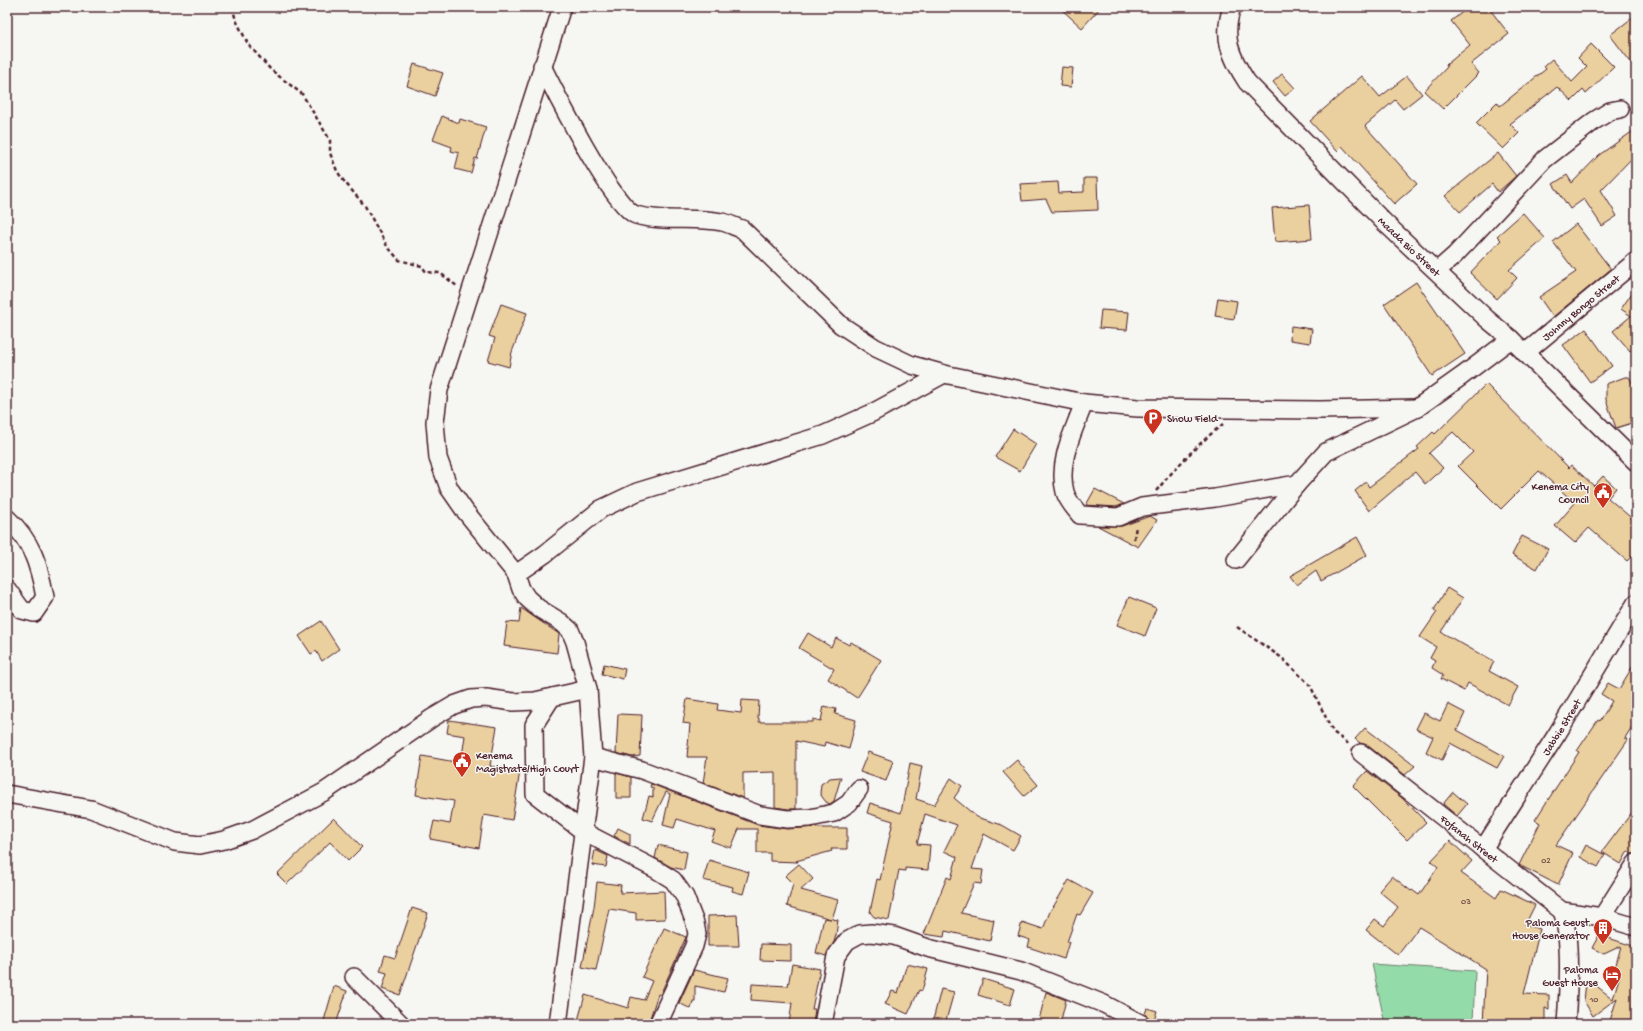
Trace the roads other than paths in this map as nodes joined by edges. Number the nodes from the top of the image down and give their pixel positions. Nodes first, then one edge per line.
1 (562, 7) edge
2 (1232, 7) edge
3 (542, 66) junction
4 (1620, 109) dead end
5 (1636, 261) edge
6 (1437, 271) junction
7 (1511, 339) junction
8 (1525, 353) junction
9 (944, 374) junction
10 (1084, 403) junction
11 (1417, 408) junction
12 (1636, 462) edge
13 (1297, 484) junction
14 (7, 518) edge
15 (1236, 560) dead end
16 (516, 574) junction
17 (7, 589) edge
18 (1636, 603) edge
19 (588, 689) junction
20 (552, 698) junction
21 (1361, 753) road end
22 (593, 757) junction
23 (859, 789) dead end
24 (7, 794) edge
25 (584, 832) junction
26 (1483, 849) junction
27 (1636, 863) edge
28 (1562, 911) junction
29 (1602, 917) junction
30 (1636, 927) edge
31 (354, 977) dead end
32 (401, 1024) edge
33 (558, 1024) edge
34 (658, 1024) edge
35 (824, 1024) edge
36 (1142, 1024) edge
37 (1566, 1024) edge

1 - 3 street
2 - 6 street, Maada Bio Street
3 - 9 street
3 - 16 street
4 - 6 street
5 - 8 street, Johnny Bongo Street
6 - 7 street, Maada Bio Street
7 - 8 street, Maada Bio Street
7 - 11 street
8 - 12 street, Maada Bio Street
9 - 10 street
9 - 16 street
10 - 11 street
10 - 13 street
11 - 13 street
13 - 15 street
14 - 17 street
16 - 19 street
18 - 26 street, Jabbie Street
19 - 20 street
19 - 22 street
20 - 24 street
20 - 25 street
21 - 26 street, Fofanah Street
22 - 23 street
22 - 25 street
25 - 33 street
25 - 34 street
26 - 28 street, Fofanah Street
27 - 29 street
28 - 29 street, Fofanah Street
28 - 37 street
29 - 30 street, Fofanah Street
31 - 32 street
35 - 36 street

